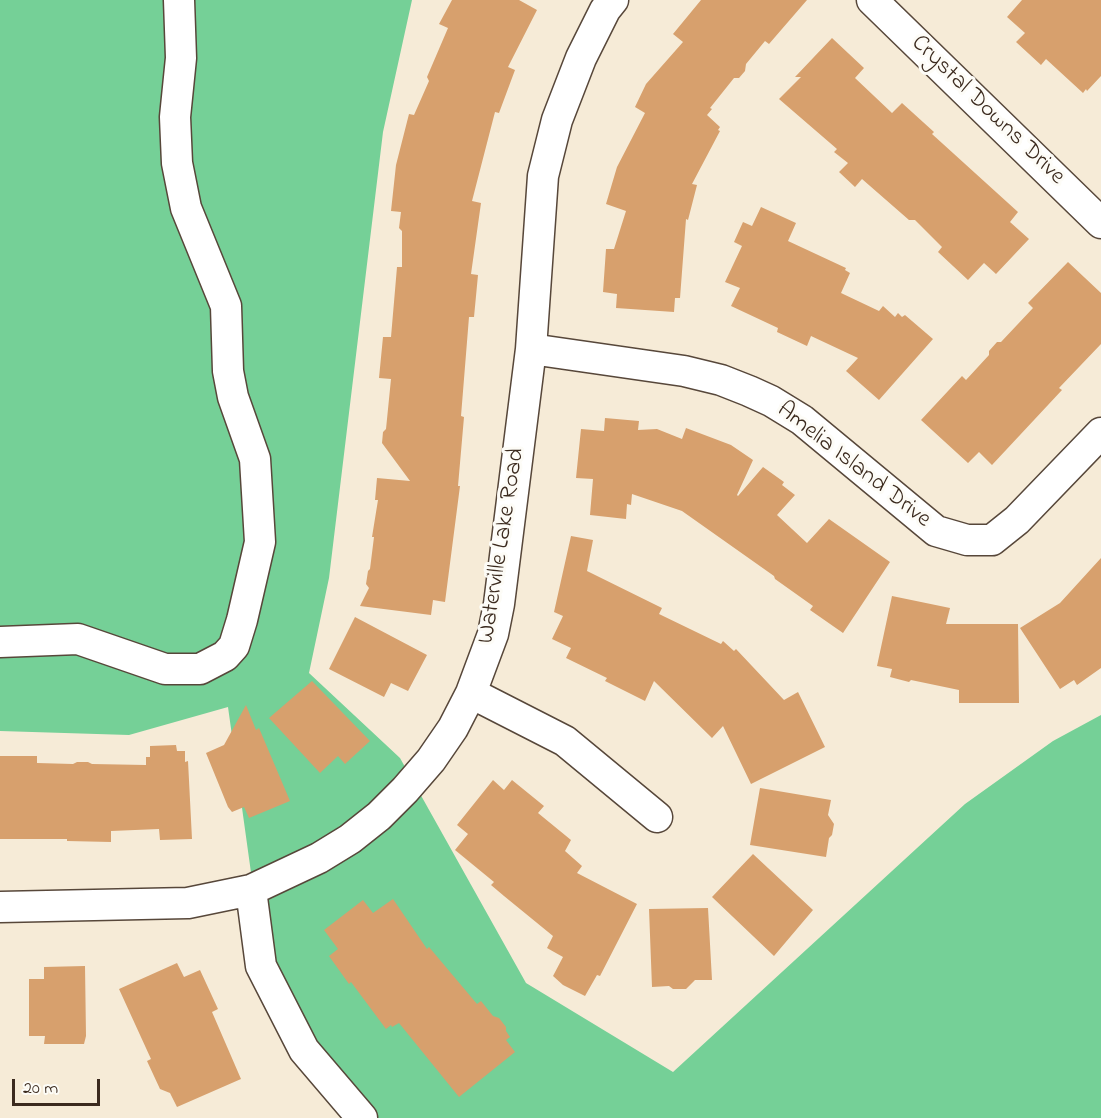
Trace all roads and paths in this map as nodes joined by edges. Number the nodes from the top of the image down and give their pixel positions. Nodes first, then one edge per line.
1 (179, 0) edge
2 (613, 0) edge
3 (872, 0) edge
4 (1101, 223) edge
5 (531, 349) junction
6 (1101, 433) edge
7 (0, 642) edge
8 (471, 693) junction
9 (657, 817) dead end
10 (251, 890) junction
11 (0, 907) edge
12 (362, 1118) edge

1 - 7 street
2 - 5 street, Waterville Lake Road
3 - 4 street, Crystal Downs Drive
5 - 6 street, Amelia Island Drive
5 - 8 street, Waterville Lake Road
8 - 9 street
8 - 10 street, Waterville Lake Road
10 - 11 street, Waterville Lake Road
10 - 12 street

